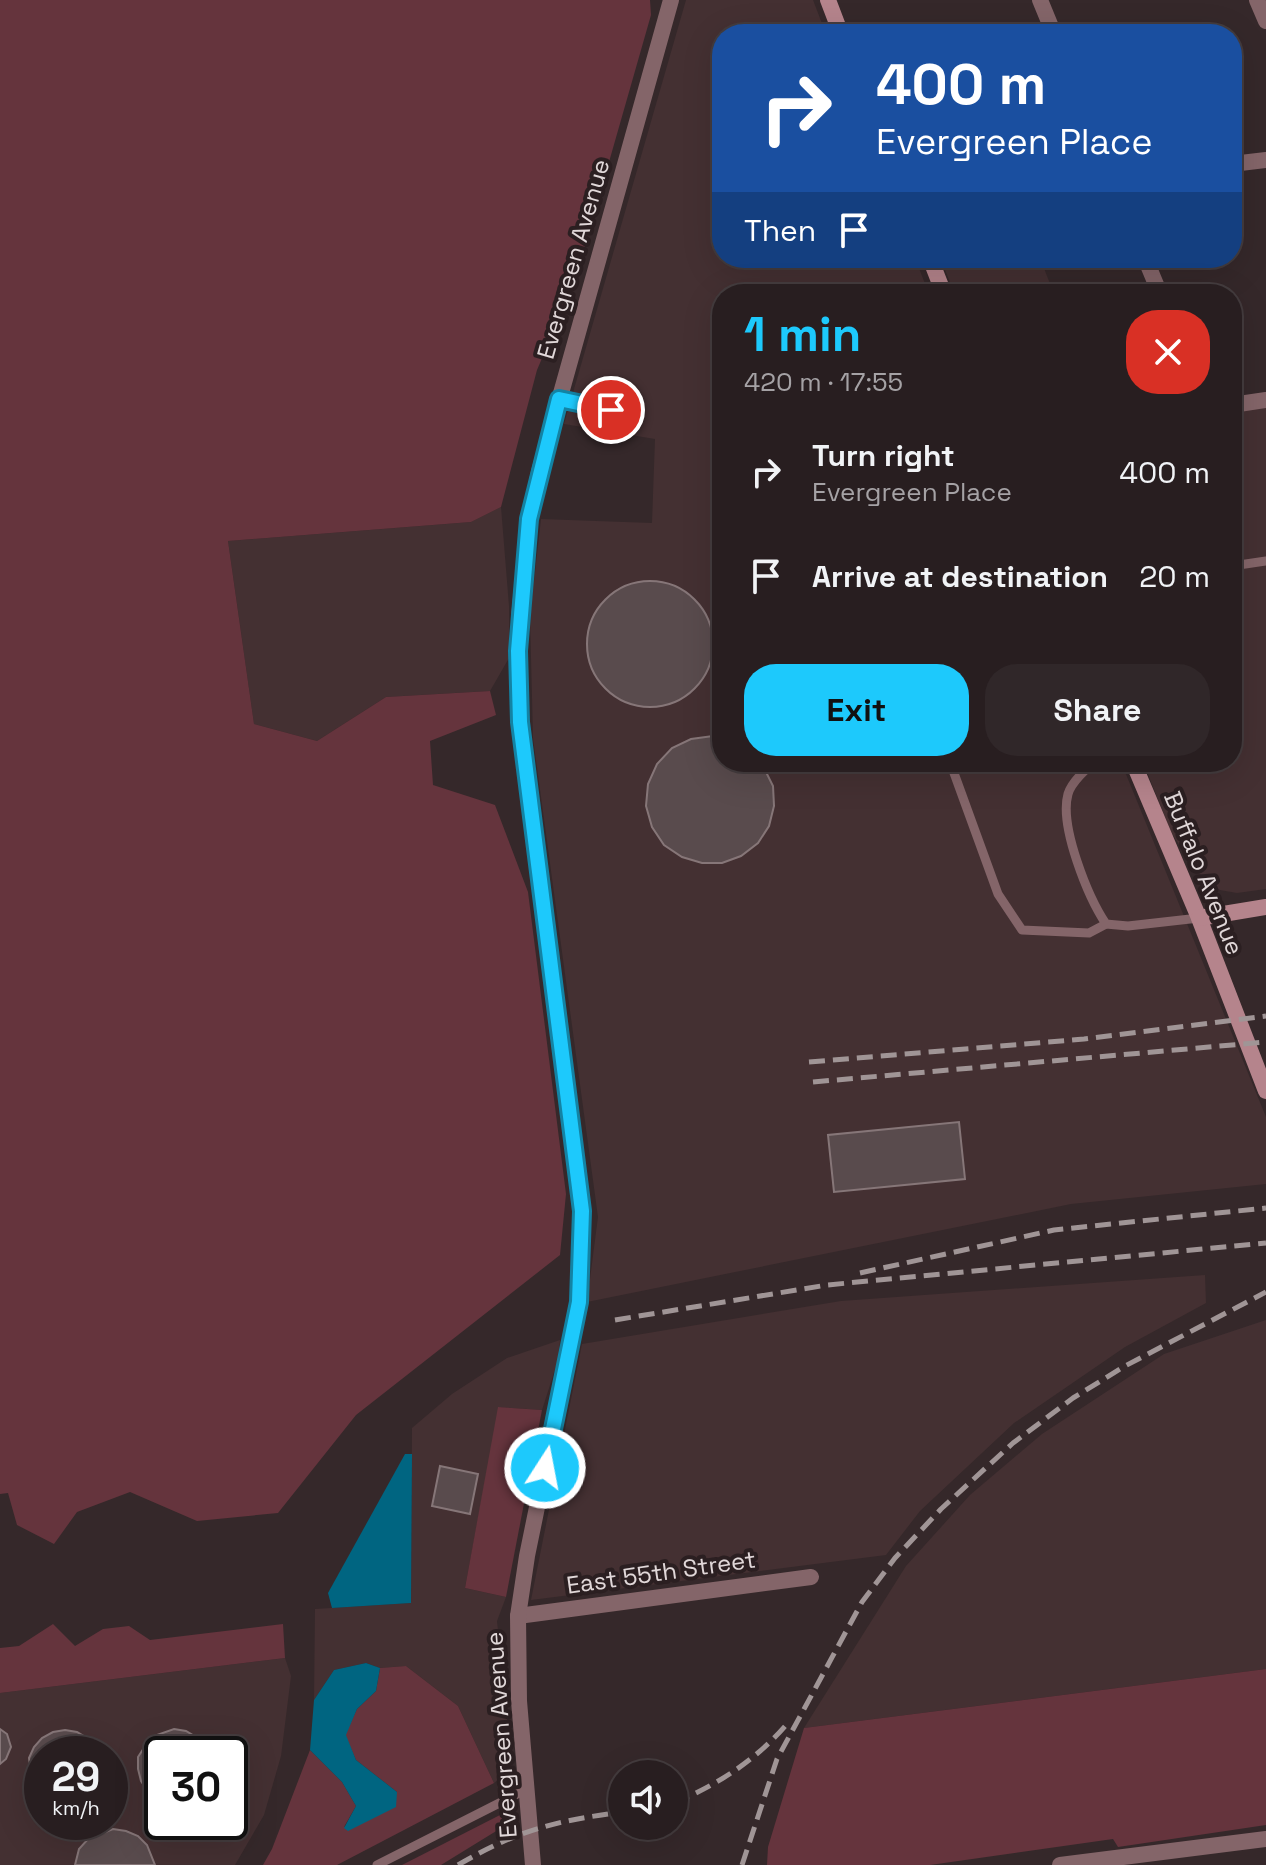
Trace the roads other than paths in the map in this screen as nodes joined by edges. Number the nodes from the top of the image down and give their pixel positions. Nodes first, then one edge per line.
1 (671, 0) edge
2 (828, 0) edge
3 (1040, 0) edge
4 (1257, 0) edge
5 (1266, 21) edge
6 (837, 24) edge
7 (1050, 24) edge
8 (1266, 160) edge
9 (1242, 163) edge
10 (559, 399) junction
11 (1266, 400) edge
12 (1242, 404) edge
13 (636, 415) dead end
14 (1266, 561) edge
15 (1242, 565) edge
16 (954, 772) edge
17 (1084, 772) edge
18 (1137, 772) edge
19 (1266, 907) edge
20 (1199, 918) junction
21 (1106, 924) junction
22 (1266, 1091) edge
23 (811, 1577) dead end
24 (518, 1616) junction
25 (527, 1789) junction
26 (1266, 1839) edge
27 (377, 1865) edge
28 (533, 1865) edge
29 (1060, 1865) edge

1 - 10 street, Evergreen Avenue
2 - 6 street
3 - 7 street
4 - 5 street
8 - 9 street
10 - 13 street
10 - 24 street, Evergreen Avenue
11 - 12 street
14 - 15 lane
16 - 21 lane
17 - 21 lane
18 - 20 street, Buffalo Avenue
19 - 20 street
20 - 21 lane
20 - 22 street, Buffalo Avenue
23 - 24 street, East 55th Street
24 - 25 street, Evergreen Avenue
25 - 27 lane
25 - 28 street, Evergreen Avenue
26 - 29 street

